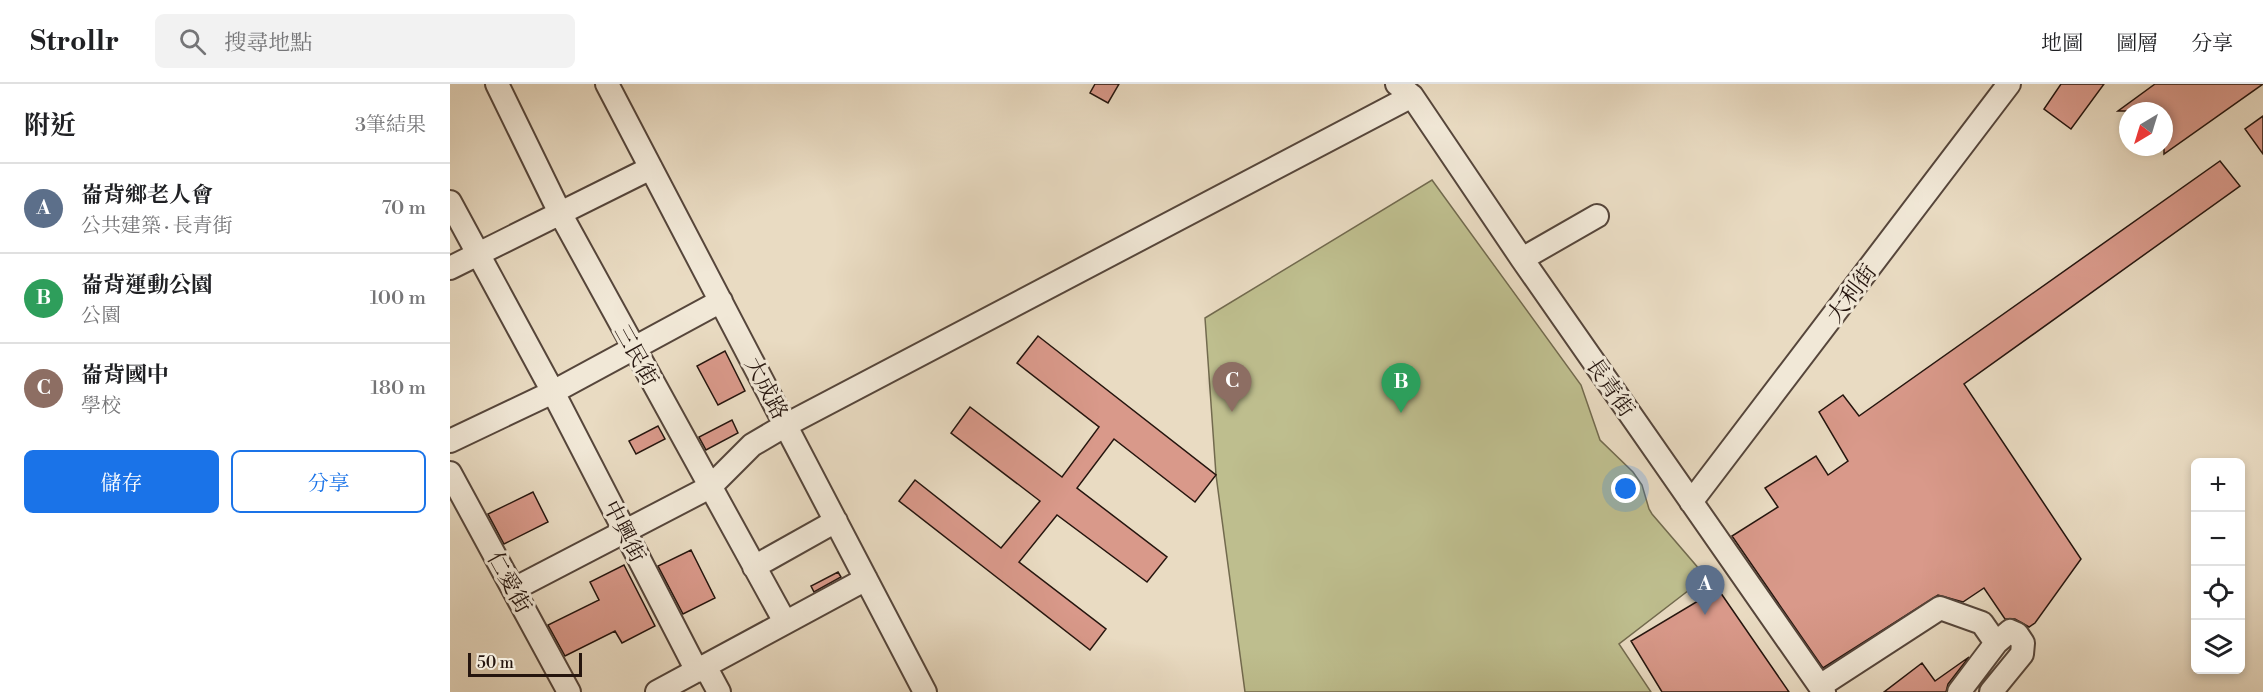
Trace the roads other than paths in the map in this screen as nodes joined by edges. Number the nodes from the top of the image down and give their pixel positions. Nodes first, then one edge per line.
1 (497, 84) edge
2 (607, 84) edge
3 (2009, 84) edge
4 (1405, 90) edge
5 (651, 168) junction
6 (450, 202) edge
7 (560, 213) junction
8 (1597, 216) dead end
9 (479, 255) junction
10 (1522, 259) junction
11 (450, 268) edge
12 (721, 301) junction
13 (633, 348) junction
14 (553, 392) junction
15 (786, 425) junction
16 (450, 441) edge
17 (450, 473) edge
18 (710, 487) junction
19 (1691, 502) junction
20 (836, 521) junction
21 (625, 532) junction
22 (754, 567) junction
23 (866, 579) junction
24 (514, 589) junction
25 (785, 622) junction
26 (1996, 643) junction
27 (701, 668) junction
28 (1822, 689) edge
29 (569, 692) edge
30 (657, 692) edge
31 (719, 692) edge
32 (925, 692) edge
33 (1959, 692) edge
34 (1991, 692) edge

1 - 7 street, 三民街
2 - 5 street, 大成路
3 - 19 street, 大利街
4 - 10 street, 長青街
4 - 15 street
5 - 7 street
5 - 12 street, 大成路
6 - 9 street
7 - 9 street
7 - 13 street, 三民街
8 - 10 street
9 - 11 street
9 - 14 street
10 - 19 street, 長青街
12 - 13 street
12 - 15 street, 大成路
13 - 14 street
13 - 18 street, 三民街
14 - 16 street
14 - 21 street, 中興街
15 - 18 street
15 - 20 street, 大成路
17 - 24 street, 仁愛街
18 - 21 street
18 - 22 street, 三民街
19 - 28 street, 長青街
20 - 22 street
20 - 23 street, 大成路
21 - 24 street
21 - 27 street, 中興街
22 - 25 street, 三民街
23 - 25 street
23 - 32 street, 大成路
24 - 29 street, 仁愛街
25 - 27 street
26 - 28 street
26 - 33 street
26 - 34 street
27 - 30 street
27 - 31 street, 中興街

